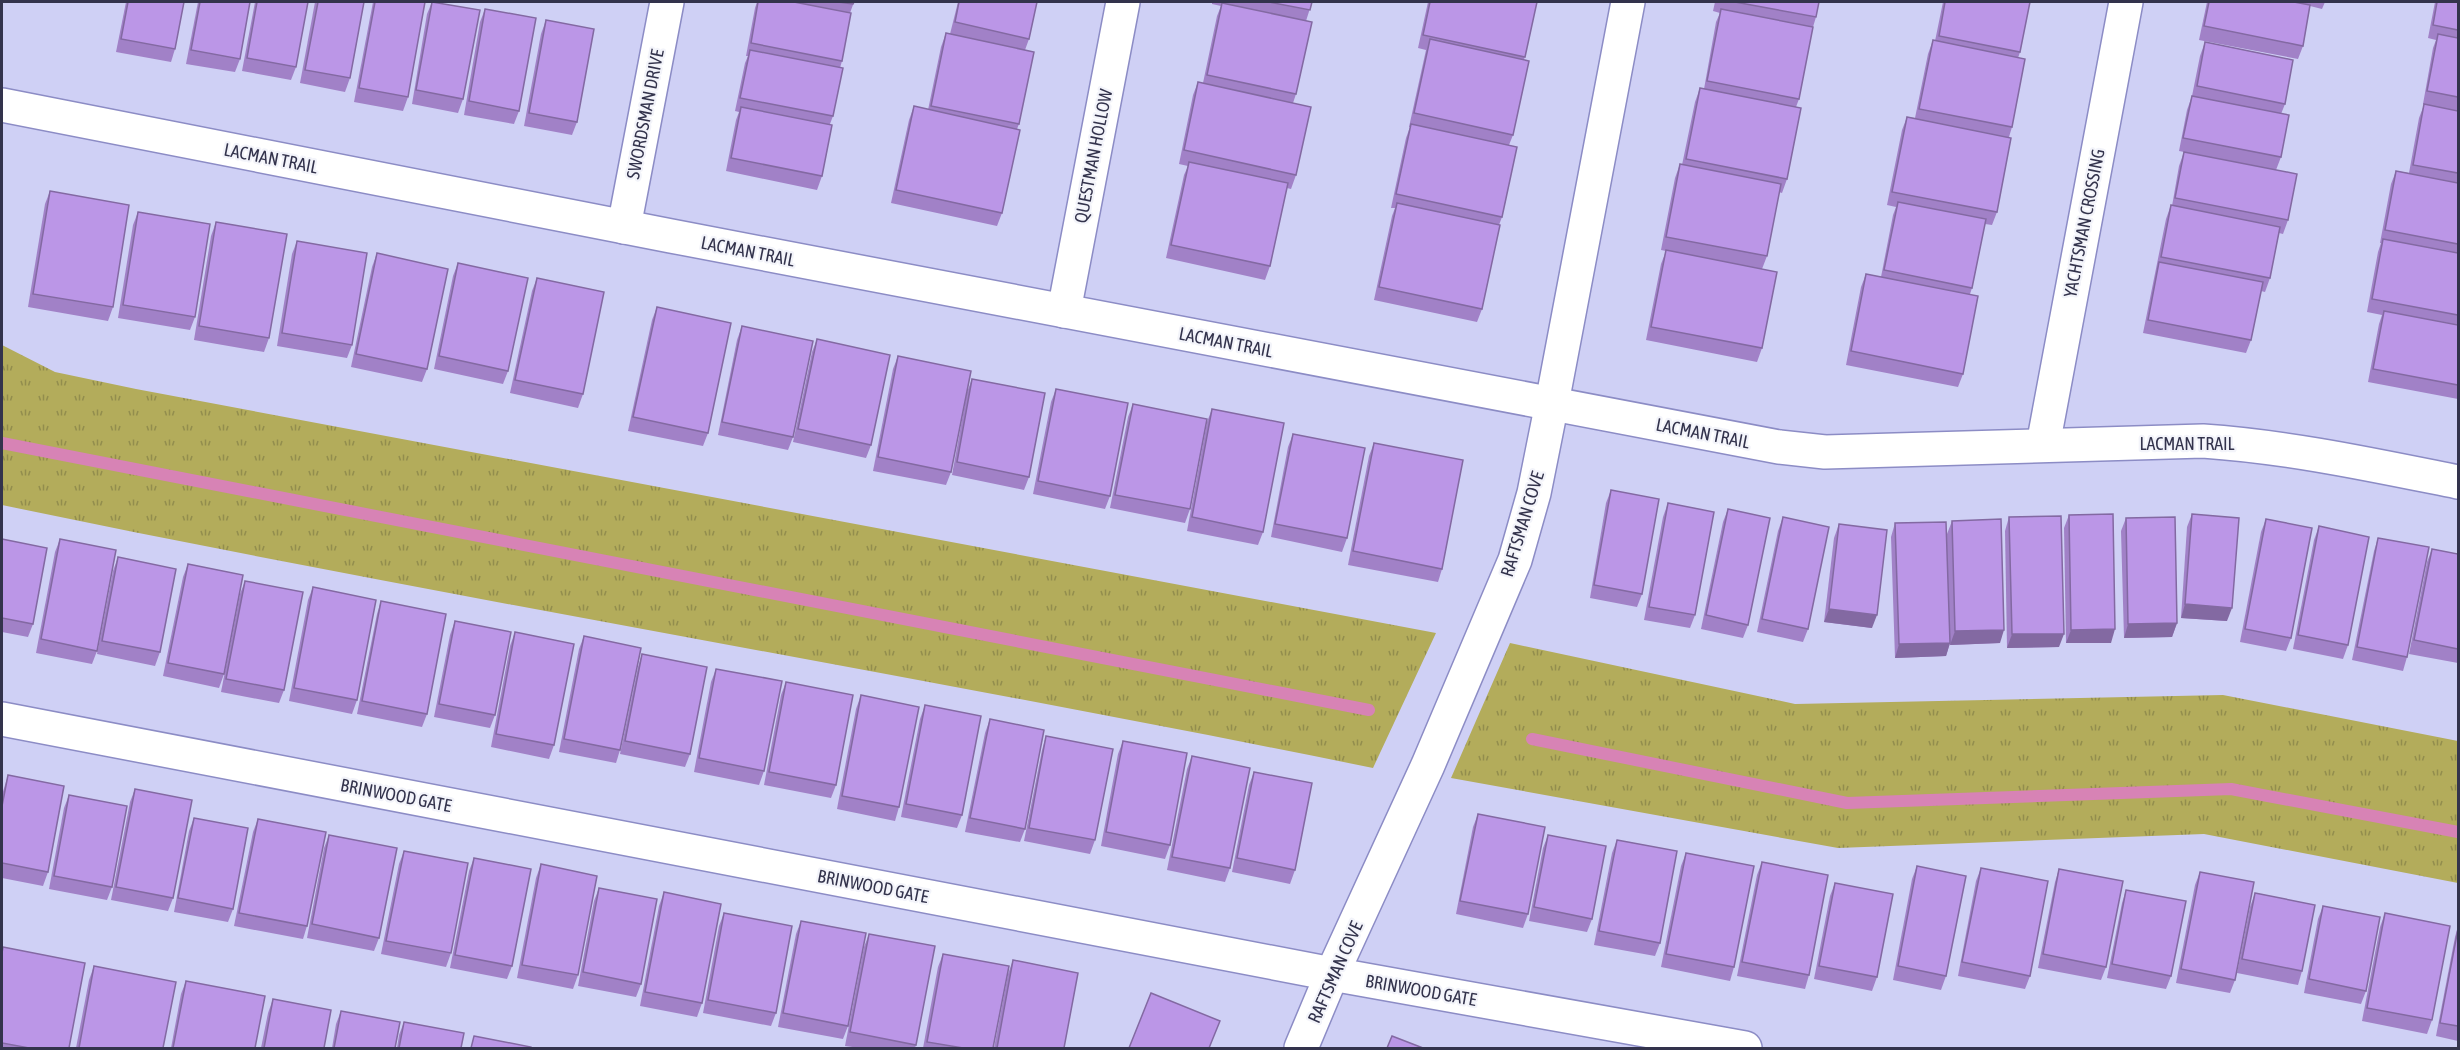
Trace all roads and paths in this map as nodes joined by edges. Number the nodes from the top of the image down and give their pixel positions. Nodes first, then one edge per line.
1 (667, 2) edge
2 (1123, 2) edge
3 (1628, 2) edge
4 (2126, 2) edge
5 (2, 105) edge
6 (624, 227) junction
7 (1064, 311) junction
8 (1552, 403) junction
9 (2043, 445) junction
10 (2458, 482) edge
11 (2, 719) edge
12 (1332, 975) junction
13 (1301, 1048) edge
14 (1745, 1048) edge

1 - 6 street, SWORDSMAN DRIVE
2 - 7 street, QUESTMAN HOLLOW
3 - 8 street, RAFTSMAN COVE
4 - 9 street, YACHTSMAN CROSSING
5 - 6 street, LACMAN TRAIL
6 - 7 street, LACMAN TRAIL
7 - 8 street, LACMAN TRAIL
8 - 9 street, LACMAN TRAIL
8 - 12 street, RAFTSMAN COVE
9 - 10 street, LACMAN TRAIL
11 - 12 street, BRINWOOD GATE
12 - 13 street, RAFTSMAN COVE
12 - 14 street, BRINWOOD GATE

